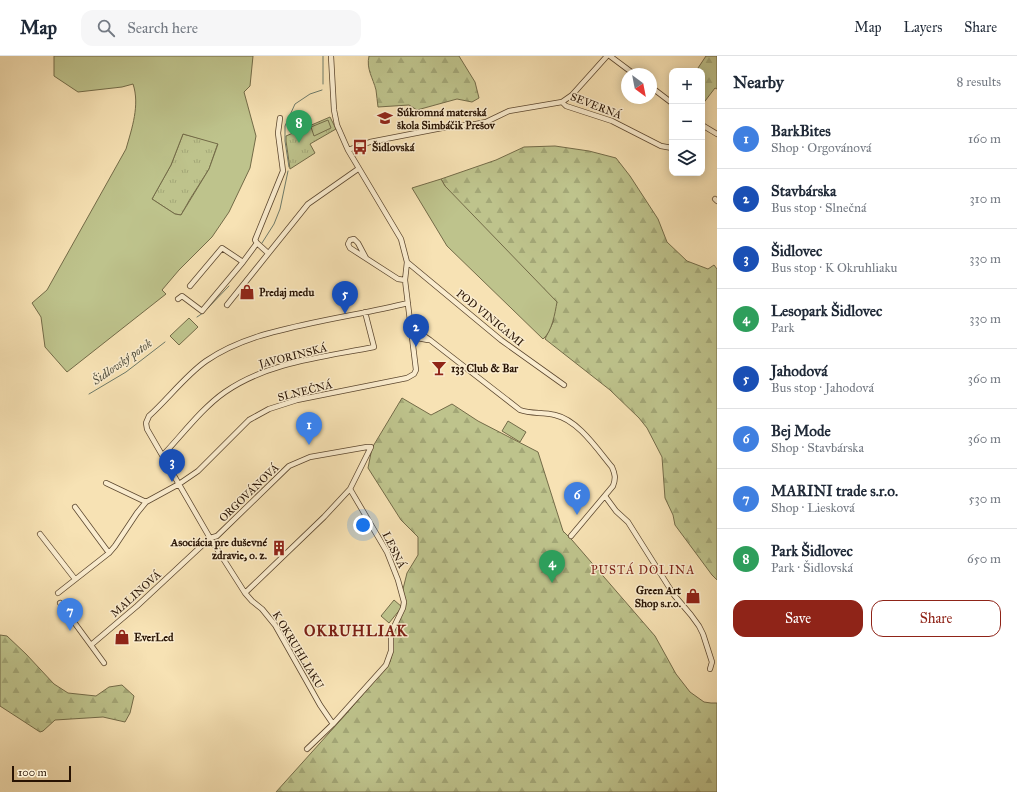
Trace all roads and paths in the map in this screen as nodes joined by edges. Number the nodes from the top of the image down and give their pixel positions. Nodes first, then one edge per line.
1 (331, 56) edge
2 (608, 56) edge
3 (625, 68) edge
4 (657, 92) edge
5 (669, 101) edge
6 (562, 102) junction
7 (280, 118) dead end
8 (705, 129) edge
9 (717, 134) edge
10 (669, 147) edge
11 (348, 150) junction
12 (358, 169) junction
13 (257, 243) junction
14 (268, 253) junction
15 (366, 258) dead end
16 (243, 262) junction
17 (407, 262) junction
18 (405, 280) junction
19 (190, 286) dead end
20 (178, 299) dead end
21 (408, 303) junction
22 (227, 305) dead end
23 (365, 312) junction
24 (411, 327) junction
25 (412, 337) junction
26 (430, 340) junction
27 (564, 385) dead end
28 (163, 455) junction
29 (106, 483) dead end
30 (179, 484) junction
31 (350, 489) junction
32 (605, 496) junction
33 (146, 502) junction
34 (75, 507) dead end
35 (40, 534) dead end
36 (571, 536) dead end
37 (210, 538) junction
38 (109, 553) junction
39 (75, 579) junction
40 (58, 593) dead end
41 (245, 593) junction
42 (60, 603) dead end
43 (91, 645) junction
44 (104, 663) dead end
45 (710, 669) dead end
46 (333, 724) junction
47 (308, 749) dead end

1 - 11 street
2 - 3 street
2 - 6 street
4 - 5 street
6 - 10 street, SEVERNÁ
6 - 11 street, SEVERNÁ
7 - 13 street
8 - 9 street
11 - 12 street
12 - 14 street
12 - 17 street
13 - 14 street
13 - 16 street
14 - 22 street
15 - 18 street
16 - 19 street
16 - 20 street
17 - 18 street, SLNEČNÁ
17 - 27 street, POD VINICAMI
18 - 21 street, SLNEČNÁ
21 - 23 street, K OKRUHLIAKU
21 - 24 street, SLNEČNÁ
23 - 28 street, JAVORINSKÁ
23 - 28 street, K OKRUHLIAKU
24 - 25 street, SLNEČNÁ
24 - 26 street
25 - 26 street
25 - 30 street, SLNEČNÁ
26 - 32 street
28 - 30 street, K OKRUHLIAKU
29 - 33 street
30 - 33 street, SLNEČNÁ
30 - 37 street, K OKRUHLIAKU
31 - 37 street, ORGOVÁNOVÁ
31 - 41 street
31 - 46 street, LESNÁ
32 - 36 street
32 - 45 street
33 - 38 street
34 - 38 street
35 - 39 street
37 - 41 street, K OKRUHLIAKU
37 - 43 street, MALINOVÁ
38 - 39 street
39 - 40 street
41 - 46 street, K OKRUHLIAKU
42 - 43 street
43 - 44 street
46 - 47 street

